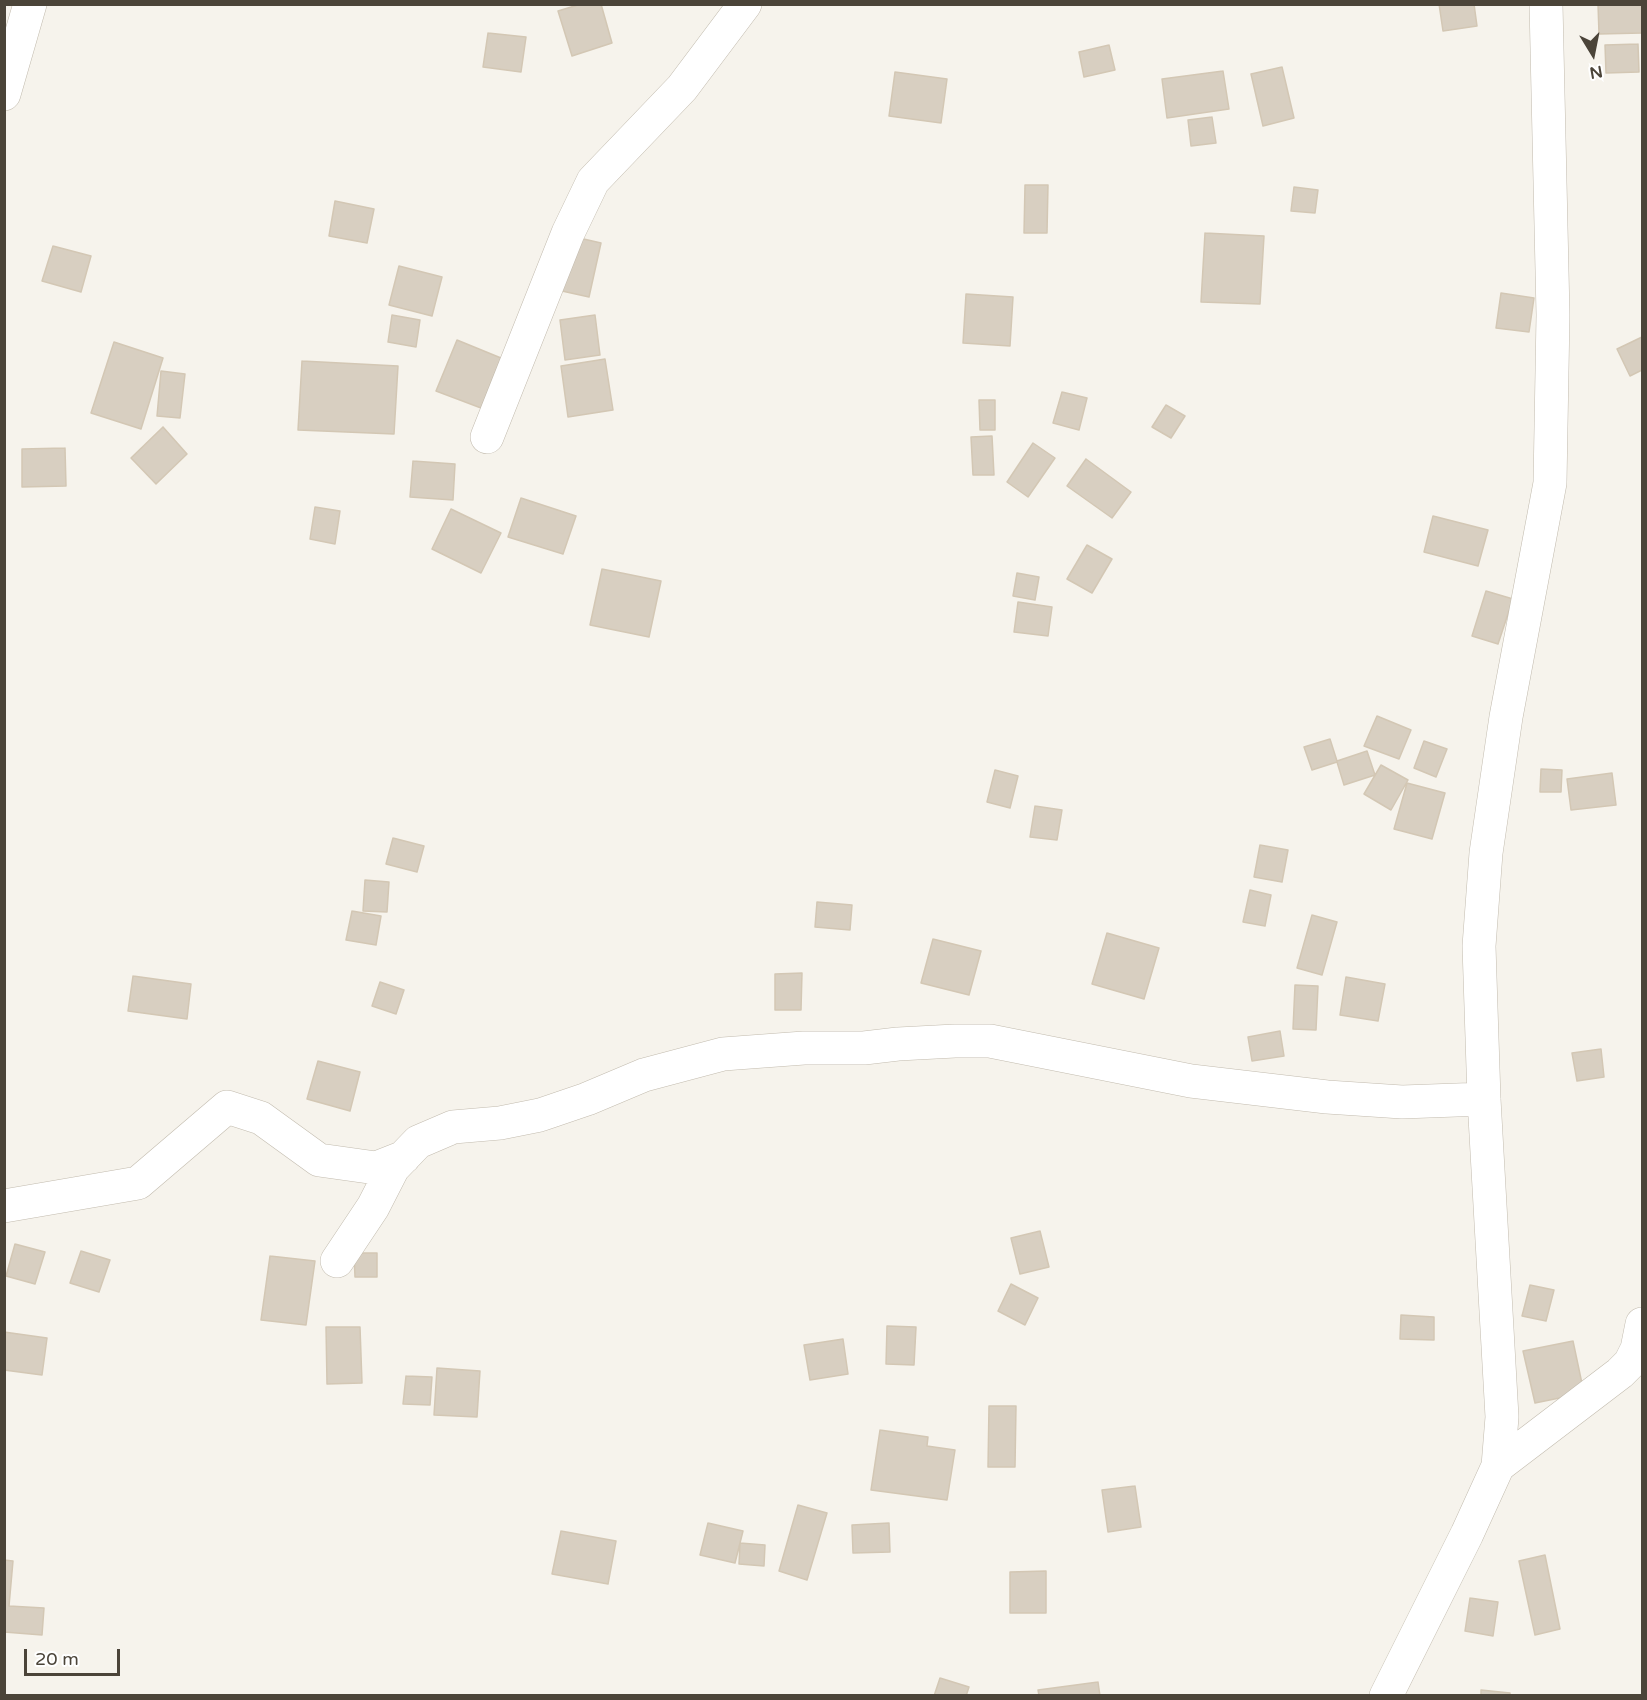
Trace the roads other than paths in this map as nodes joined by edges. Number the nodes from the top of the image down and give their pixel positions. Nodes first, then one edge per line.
1 (30, 4) edge
2 (745, 4) edge
3 (1546, 4) edge
4 (4, 94) edge
5 (488, 437) dead end
6 (1484, 1099) junction
7 (404, 1157) junction
8 (4, 1206) edge
9 (337, 1261) dead end
10 (1642, 1324) edge
11 (1498, 1466) junction
12 (1386, 1695) edge

1 - 4 street
2 - 5 street
3 - 6 street
6 - 7 street
6 - 11 street
7 - 8 street
7 - 9 street
10 - 11 street
11 - 12 street

